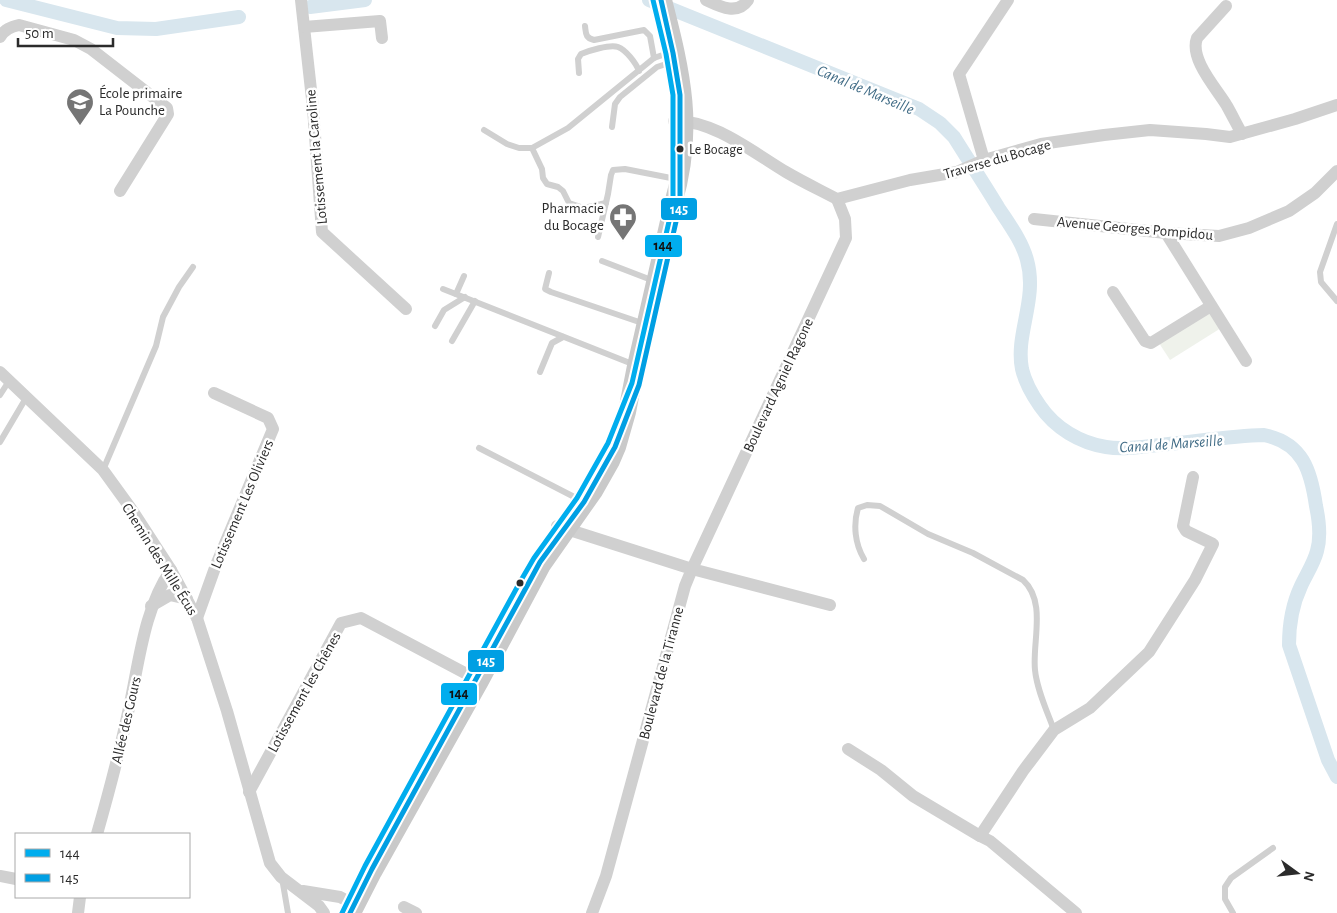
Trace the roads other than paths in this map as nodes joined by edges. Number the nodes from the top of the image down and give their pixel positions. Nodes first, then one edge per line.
1 (301, 0) edge
2 (653, 0) edge
3 (662, 0) edge
4 (706, 0) edge
5 (748, 0) edge
6 (1008, 0) edge
7 (1226, 6) dead end
8 (663, 20) junction
9 (585, 26) dead end
10 (304, 27) junction
11 (0, 36) edge
12 (382, 38) dead end
13 (668, 57) junction
14 (639, 71) junction
15 (580, 73) dead end
16 (1337, 105) edge
17 (680, 121) junction
18 (612, 127) dead end
19 (484, 130) dead end
20 (1242, 134) junction
21 (532, 148) junction
22 (981, 161) junction
23 (1336, 174) edge
24 (675, 179) junction
25 (120, 191) dead end
26 (837, 199) junction
27 (606, 203) junction
28 (1034, 220) dead end
29 (1337, 224) edge
30 (1166, 233) junction
31 (598, 237) dead end
32 (602, 261) dead end
33 (193, 268) dead end
34 (549, 273) dead end
35 (464, 276) dead end
36 (656, 281) junction
37 (444, 288) dead end
38 (1113, 292) dead end
39 (456, 294) junction
40 (465, 297) junction
41 (475, 301) junction
42 (1337, 302) edge
43 (1211, 306) junction
44 (406, 309) dead end
45 (646, 324) junction
46 (435, 326) dead end
47 (563, 337) junction
48 (452, 341) dead end
49 (1246, 361) dead end
50 (636, 366) junction
51 (540, 372) dead end
52 (5, 377) edge
53 (214, 393) dead end
54 (0, 394) edge
55 (26, 398) junction
56 (0, 442) edge
57 (479, 448) dead end
58 (103, 470) junction
59 (1194, 476) dead end
60 (581, 500) junction
61 (562, 528) junction
62 (864, 558) dead end
63 (692, 568) junction
64 (171, 570) junction
65 (187, 599) junction
66 (830, 605) dead end
67 (151, 606) junction
68 (197, 618) junction
69 (475, 678) junction
70 (1054, 730) junction
71 (848, 749) dead end
72 (249, 792) junction
73 (97, 833) edge
74 (980, 836) junction
75 (1273, 848) dead end
76 (0, 876) edge
77 (281, 877) junction
78 (15, 879) edge
79 (301, 891) junction
80 (80, 898) edge
81 (404, 907) dead end
82 (349, 908) edge
83 (78, 913) edge
84 (288, 913) edge
85 (324, 913) edge
86 (416, 913) edge
87 (592, 913) edge
88 (1076, 913) edge
89 (1233, 913) edge

1 - 10 street, Lotissement la Caroline
2 - 8 main road
3 - 8 main road
4 - 5 street
6 - 22 street
7 - 20 street
8 - 13 main road
9 - 13 lane
10 - 12 street
10 - 44 street, Lotissement la Caroline
11 - 25 street
13 - 14 lane
13 - 17 main road
13 - 18 lane
14 - 15 lane
14 - 21 lane
16 - 20 street, Traverse du Bocage
17 - 24 main road
17 - 26 street
19 - 21 lane
20 - 22 street, Traverse du Bocage
21 - 27 lane
22 - 26 street, Traverse du Bocage
23 - 30 street, Avenue Georges Pompidou
24 - 27 lane
24 - 36 main road
26 - 63 street, Boulevard Agniel Ragone
27 - 31 lane
28 - 30 street, Avenue Georges Pompidou
29 - 42 lane
30 - 43 street
32 - 36 lane
33 - 58 lane
34 - 45 lane
35 - 39 lane
36 - 45 main road
37 - 39 lane
38 - 43 street
39 - 40 lane
40 - 41 lane
40 - 46 lane
41 - 47 lane
41 - 48 lane
43 - 49 street
45 - 50 main road
47 - 50 lane
47 - 51 lane
50 - 60 main road
52 - 54 lane
52 - 55 street, Chemin des Mille Écus
53 - 68 street, Lotissement Les Oliviers
55 - 56 lane
55 - 58 street, Chemin des Mille Écus
57 - 60 lane
58 - 64 street, Chemin des Mille Écus
59 - 70 street
60 - 61 main road
61 - 63 street
61 - 69 main road
62 - 70 lane
63 - 66 street
63 - 87 street, Boulevard de la Tiranne
64 - 65 street, Chemin des Mille Écus
64 - 67 street, Allée des Gours
65 - 67 street
65 - 68 street, Chemin des Mille Écus
67 - 73 street, Allée des Gours
68 - 72 street, Chemin des Mille Écus
69 - 72 street, Lotissement les Chênes
69 - 82 main road
70 - 74 street
71 - 74 street
72 - 77 street, Chemin des Mille Écus
74 - 88 street
75 - 89 lane
76 - 78 street
77 - 79 street, Chemin des Mille Écus
77 - 84 lane
79 - 82 street
79 - 85 street, Chemin des Mille Écus
80 - 83 street
81 - 86 street

